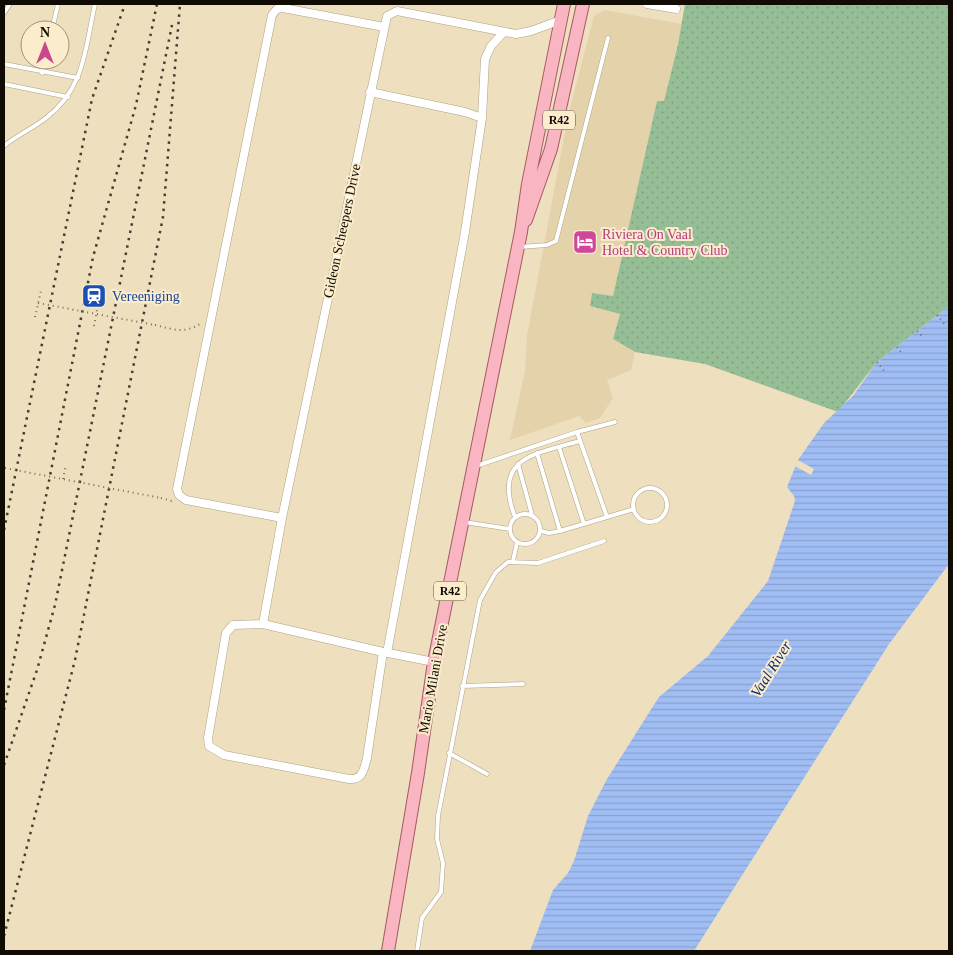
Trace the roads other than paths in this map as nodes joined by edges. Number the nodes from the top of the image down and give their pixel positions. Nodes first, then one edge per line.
1 (10, 4) edge
2 (58, 4) edge
3 (95, 4) edge
4 (564, 4) edge
5 (583, 4) edge
6 (647, 4) edge
7 (676, 9) dead end
8 (4, 13) edge
9 (54, 20) edge
10 (561, 20) junction
11 (384, 27) junction
12 (503, 32) junction
13 (608, 38) dead end
14 (4, 64) edge
15 (43, 70) edge
16 (42, 73) junction
17 (78, 78) junction
18 (4, 84) edge
19 (370, 92) junction
20 (546, 92) junction
21 (564, 96) junction
22 (68, 97) junction
23 (482, 118) junction
24 (4, 146) edge
25 (521, 232) junction
26 (518, 247) junction
27 (615, 422) dead end
28 (578, 432) junction
29 (580, 441) junction
30 (559, 447) junction
31 (537, 454) junction
32 (518, 464) junction
33 (474, 466) junction
34 (634, 509) junction
35 (532, 515) junction
36 (515, 517) junction
37 (607, 517) junction
38 (282, 518) junction
39 (464, 522) junction
40 (584, 524) junction
41 (510, 529) junction
42 (541, 531) junction
43 (560, 531) junction
44 (604, 541) dead end
45 (517, 542) junction
46 (513, 561) junction
47 (263, 624) junction
48 (385, 652) junction
49 (434, 662) junction
50 (523, 684) dead end
51 (462, 686) junction
52 (449, 753) junction
53 (487, 774) dead end
54 (388, 951) edge
55 (417, 951) edge

1 - 8 lane
2 - 9 lane
3 - 17 lane
4 - 10 main road, Mario Milani Drive / R42
5 - 21 main road, Mario Milani Drive / R42
6 - 7 street
10 - 12 street
10 - 20 main road, Mario Milani Drive / R42
11 - 12 street
11 - 19 street, Gideon Scheepers Drive
11 - 38 street
12 - 23 street
13 - 26 lane
14 - 16 lane
15 - 16 lane
16 - 17 lane
17 - 22 lane
18 - 22 lane
19 - 23 street
19 - 38 street, Gideon Scheepers Drive
20 - 21 main road
20 - 25 main road, Mario Milani Drive / R42
21 - 25 main road, Mario Milani Drive / R42
22 - 24 lane
23 - 48 street
25 - 26 main road, Mario Milani Drive / R42
26 - 33 main road, Mario Milani Drive / R42
27 - 28 lane
28 - 29 lane
28 - 33 lane
29 - 30 lane
29 - 37 lane
30 - 31 lane
30 - 40 lane
31 - 32 lane
31 - 43 lane
32 - 35 lane
32 - 36 lane
33 - 39 main road, Mario Milani Drive / R42
34 - 34 lane
34 - 37 lane
35 - 36 lane
35 - 42 lane
36 - 41 lane
37 - 40 lane
38 - 47 street, Gideon Scheepers Drive
39 - 41 lane
39 - 49 main road, Mario Milani Drive / R42
40 - 43 lane
41 - 45 lane
42 - 43 lane
42 - 45 lane
44 - 46 lane
45 - 46 lane
46 - 51 lane
47 - 48 street
47 - 48 street
48 - 49 street
49 - 54 main road, Mario Milani Drive / R42
50 - 51 lane
51 - 52 lane
52 - 53 lane
52 - 55 lane

